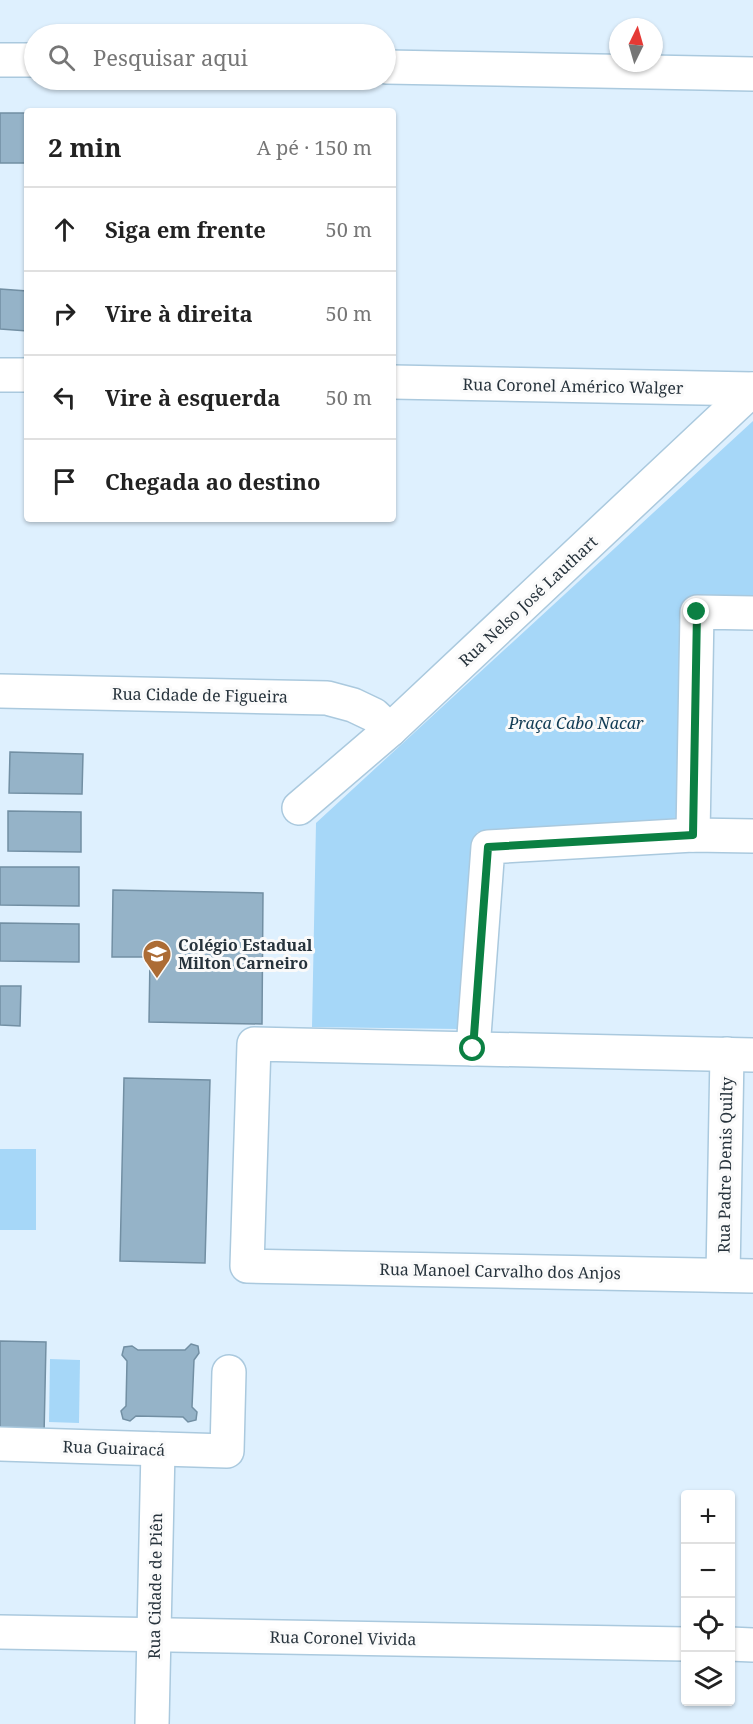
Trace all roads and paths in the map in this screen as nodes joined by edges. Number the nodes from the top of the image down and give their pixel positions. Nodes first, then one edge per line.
1 (0, 60) edge
2 (24, 60) edge
3 (396, 67) edge
4 (753, 74) edge
5 (0, 375) edge
6 (24, 375) edge
7 (396, 382) edge
8 (753, 389) edge
9 (753, 613) edge
10 (0, 691) edge
11 (390, 730) junction
12 (299, 808) dead end
13 (693, 835) junction
14 (753, 836) edge
15 (473, 1049) junction
16 (740, 1055) edge
17 (738, 1276) edge
18 (229, 1372) dead end
19 (0, 1444) edge
20 (158, 1449) junction
21 (0, 1632) edge
22 (154, 1635) junction
23 (681, 1644) edge
24 (735, 1644) edge
25 (753, 1645) edge
26 (152, 1724) edge

1 - 2 street
3 - 4 street
5 - 6 street
7 - 8 street, Rua Coronel Américo Walger
8 - 11 street, Rua Nelso José Lauthart
9 - 13 street
10 - 11 street, Rua Cidade de Figueira
11 - 12 street, Rua Nelso José Lauthart
13 - 14 street
13 - 15 street
15 - 16 street
15 - 17 street, Rua Manoel Carvalho dos Anjos
16 - 17 street, Rua Padre Denis Quilty
18 - 20 street, Rua Guairacá
19 - 20 street, Rua Guairacá
20 - 22 street, Rua Cidade de Piên
21 - 22 street, Rua Coronel Vivida
22 - 23 street, Rua Coronel Vivida
22 - 26 street, Rua Cidade de Piên
24 - 25 street

